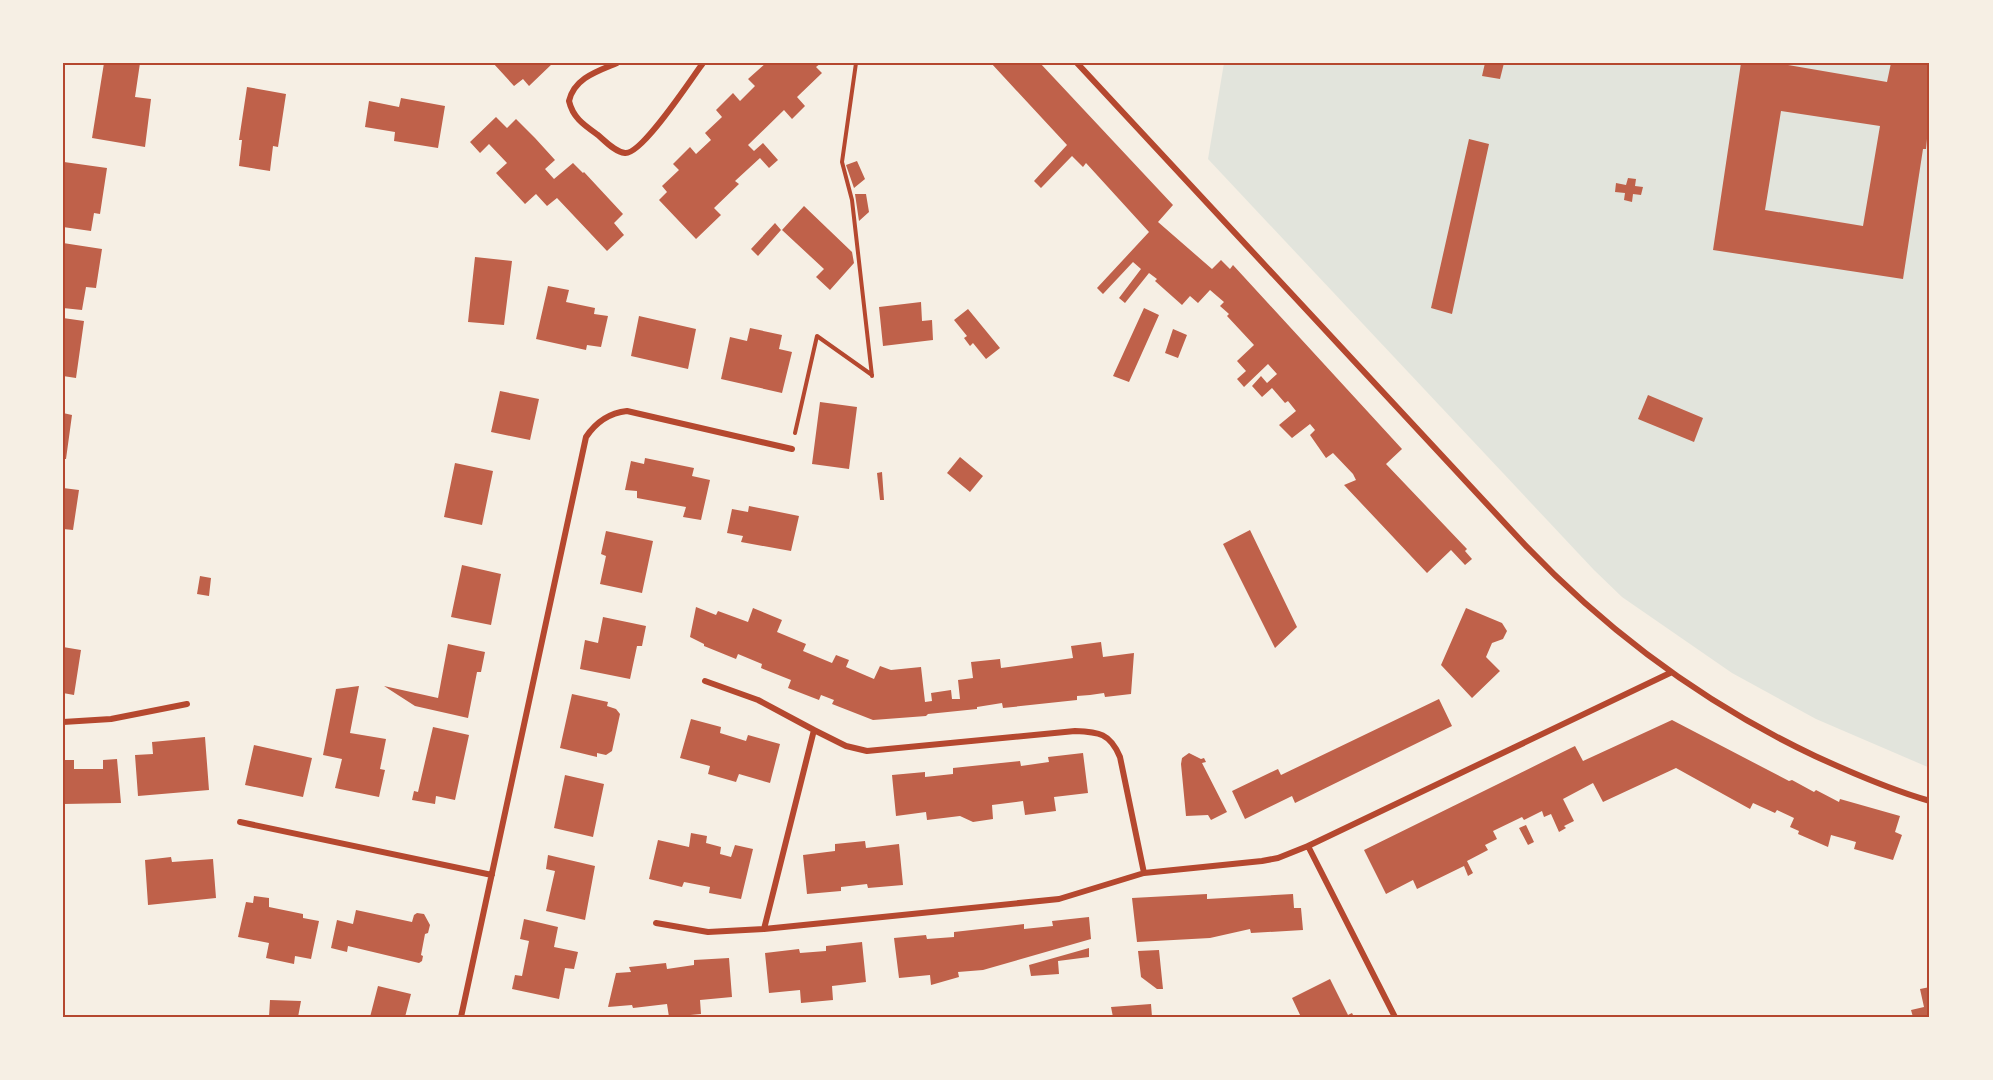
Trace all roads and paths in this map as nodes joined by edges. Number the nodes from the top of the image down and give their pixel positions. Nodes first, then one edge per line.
1 (616, 63) edge
2 (703, 63) edge
3 (856, 63) edge
4 (1077, 63) edge
5 (792, 449) joint
6 (1670, 673) junction
7 (705, 681) dead end
8 (187, 704) dead end
9 (63, 722) edge
10 (814, 730) junction
11 (1930, 801) edge
12 (240, 822) dead end
13 (1308, 846) junction
14 (1144, 873) junction
15 (492, 875) junction
16 (656, 923) dead end
17 (764, 929) junction
18 (461, 1017) edge
19 (1395, 1017) edge

1 - 2 street
3 - 5 path
4 - 6 street
5 - 15 street
6 - 11 street
6 - 13 street
7 - 10 street
8 - 9 street
10 - 14 street
10 - 17 street
12 - 15 street
13 - 14 street
13 - 19 street
14 - 17 street
15 - 18 street
16 - 17 street

